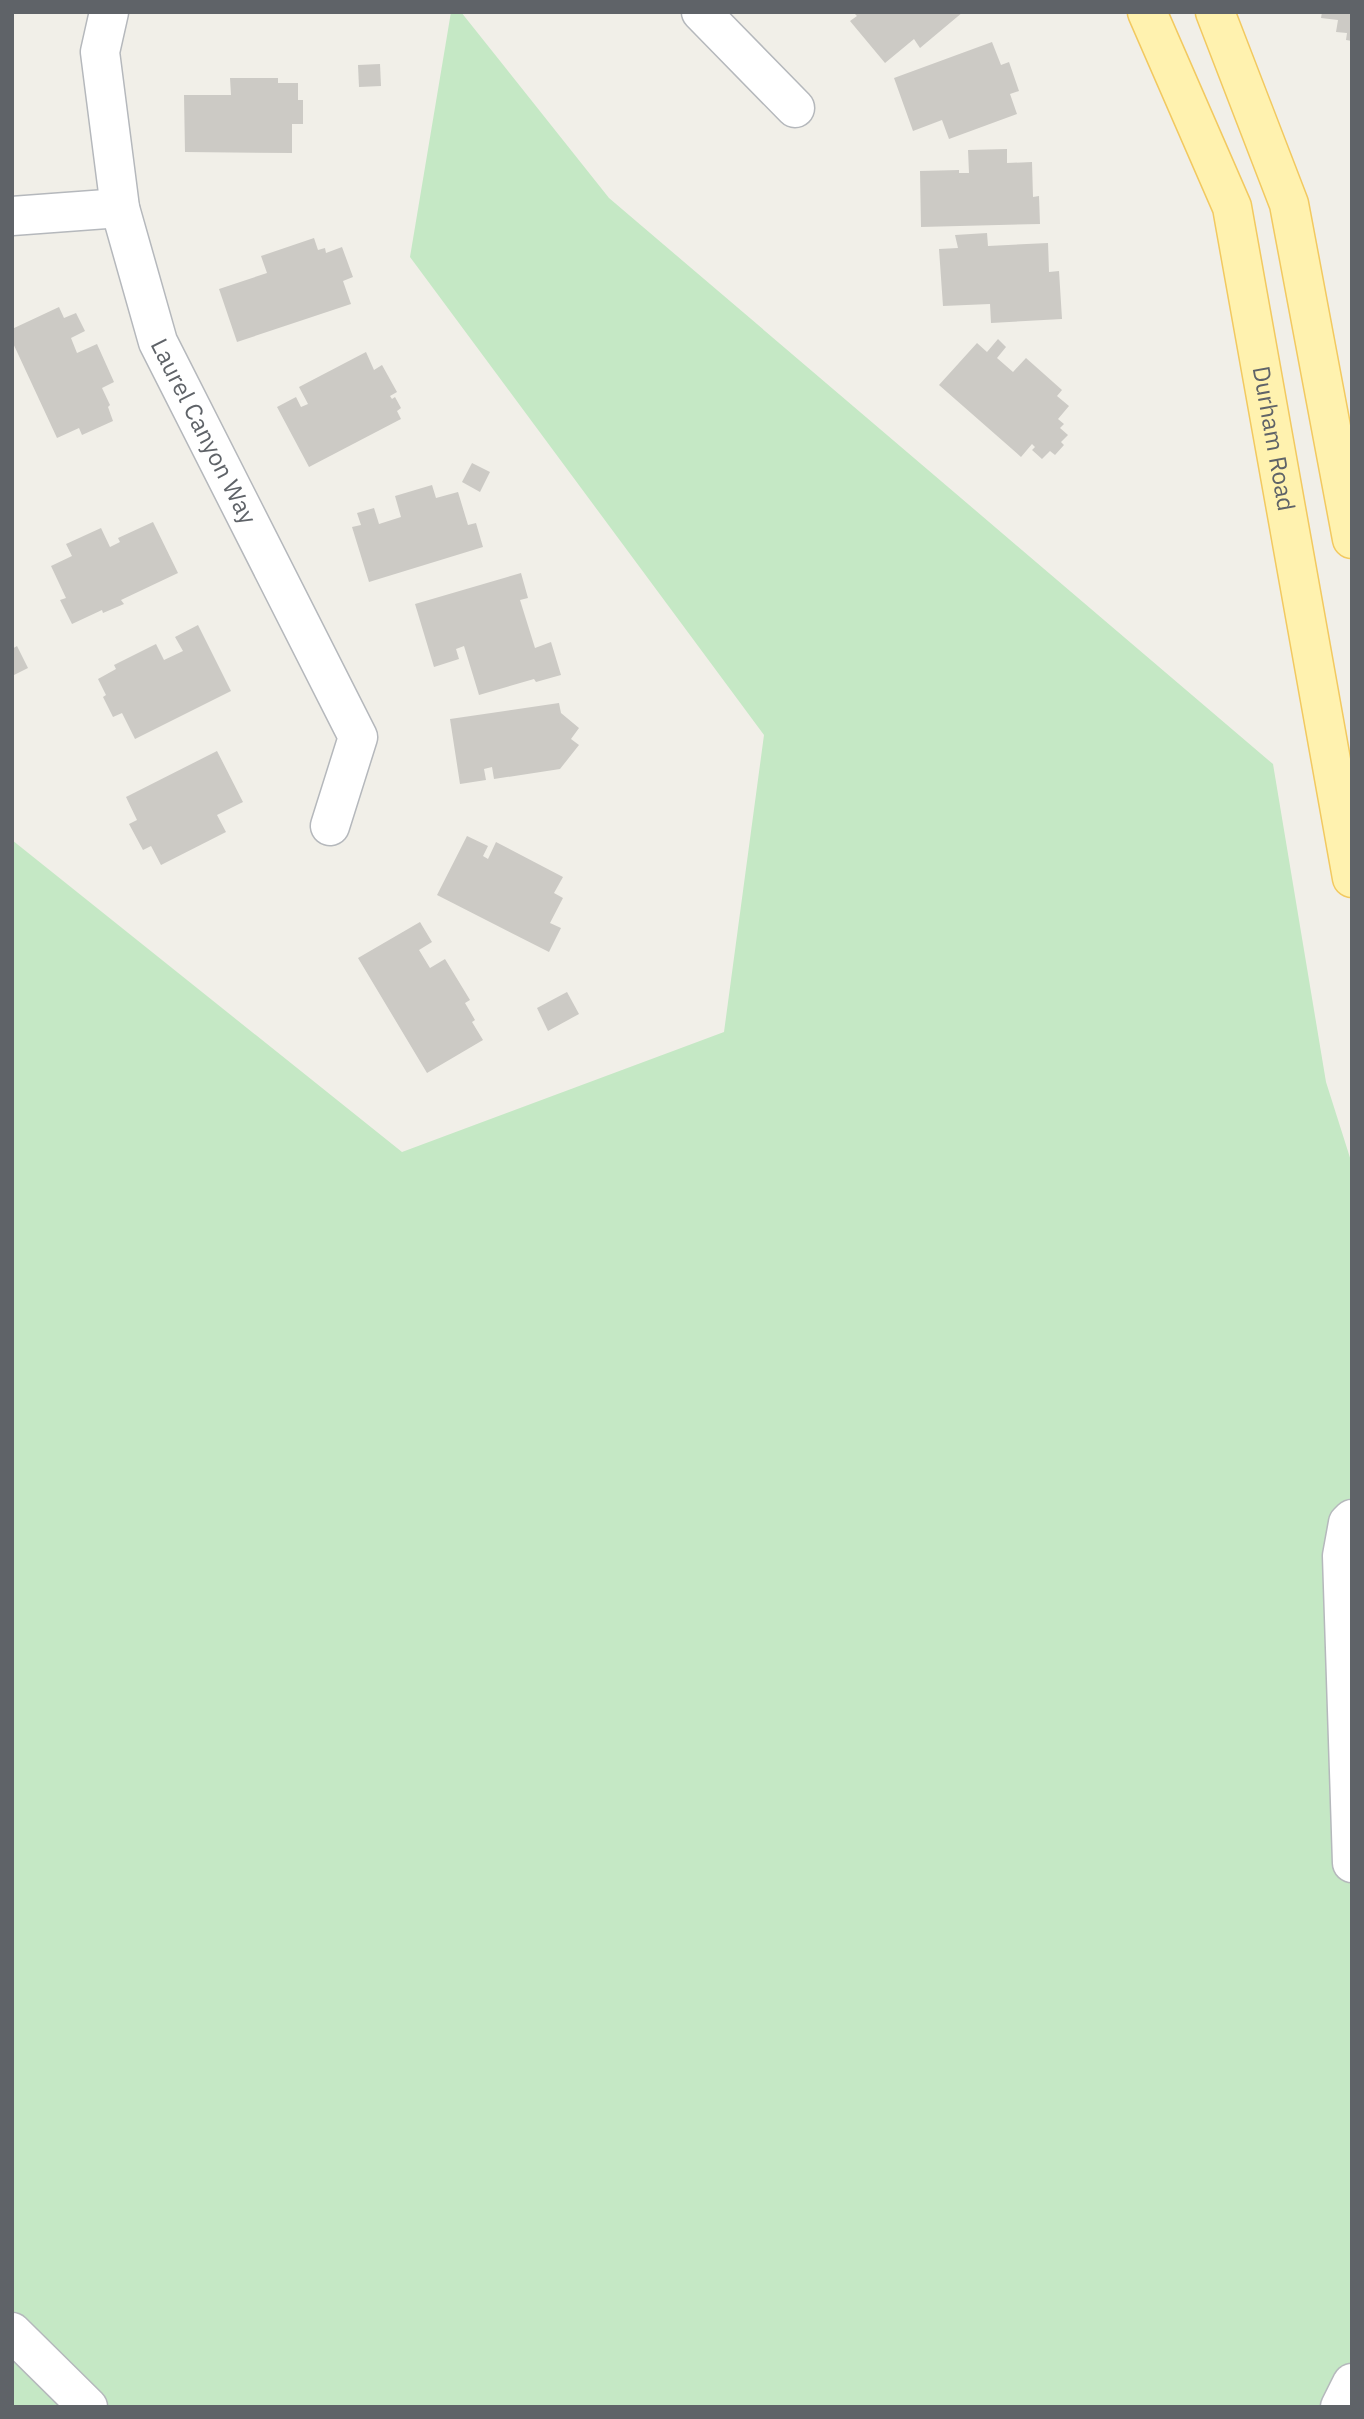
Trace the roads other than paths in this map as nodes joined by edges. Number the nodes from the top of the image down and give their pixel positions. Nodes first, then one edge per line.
1 (109, 12) edge
2 (701, 12) edge
3 (1147, 12) edge
4 (1215, 12) edge
5 (795, 108) dead end
6 (120, 208) junction
7 (12, 216) edge
8 (1352, 539) edge
9 (330, 826) dead end
10 (1352, 878) edge
11 (1352, 1519) edge
12 (1352, 1863) edge
13 (12, 2332) edge
14 (1352, 2383) edge
15 (88, 2407) edge
16 (1340, 2407) edge

1 - 6 street, Laurel Canyon Way
2 - 5 street
3 - 10 main road, Durham Road
4 - 8 main road
6 - 7 street
6 - 9 street, Laurel Canyon Way
11 - 12 street
13 - 15 street
14 - 16 street

